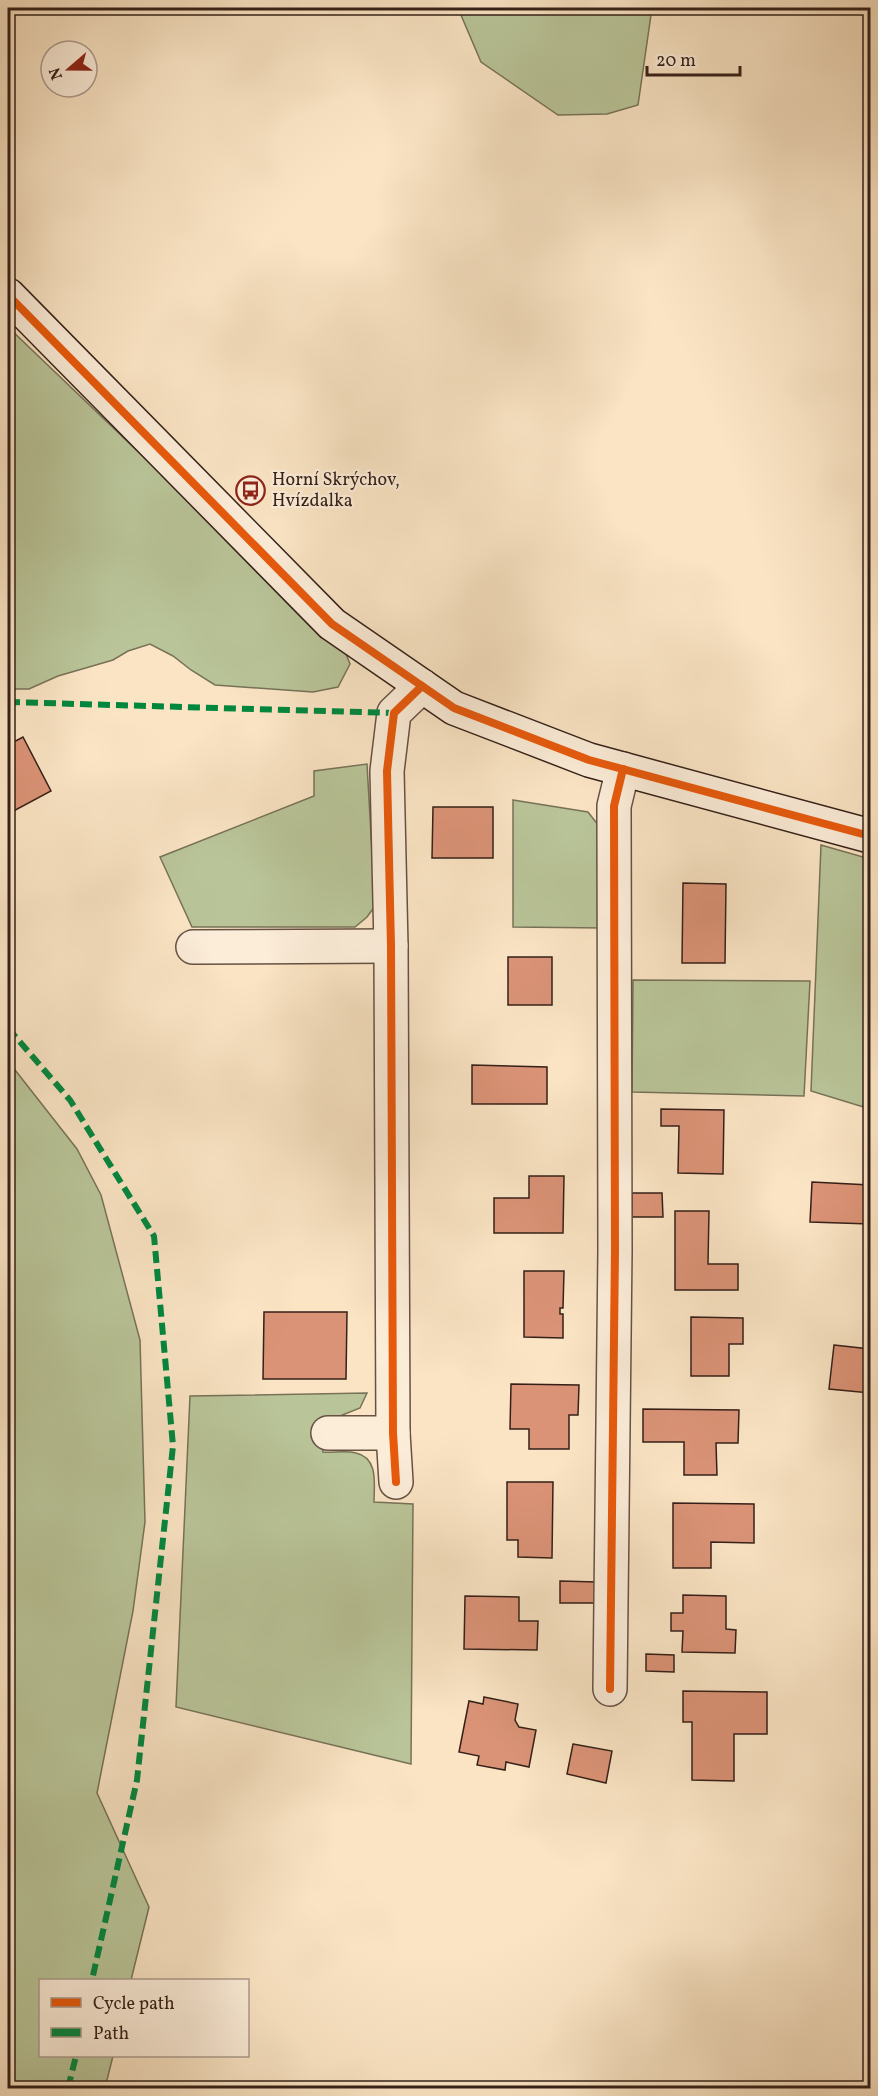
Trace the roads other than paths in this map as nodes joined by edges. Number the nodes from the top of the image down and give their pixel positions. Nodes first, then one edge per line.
1 (8, 295) edge
2 (422, 686) junction
3 (623, 769) junction
4 (870, 836) edge
5 (391, 946) junction
6 (193, 947) dead end
7 (328, 1433) dead end
8 (393, 1434) junction
9 (396, 1482) dead end
10 (610, 1689) dead end

1 - 2 street
2 - 3 street
2 - 5 street
3 - 4 street
3 - 10 street
5 - 6 street
5 - 8 street
7 - 8 street
8 - 9 street

